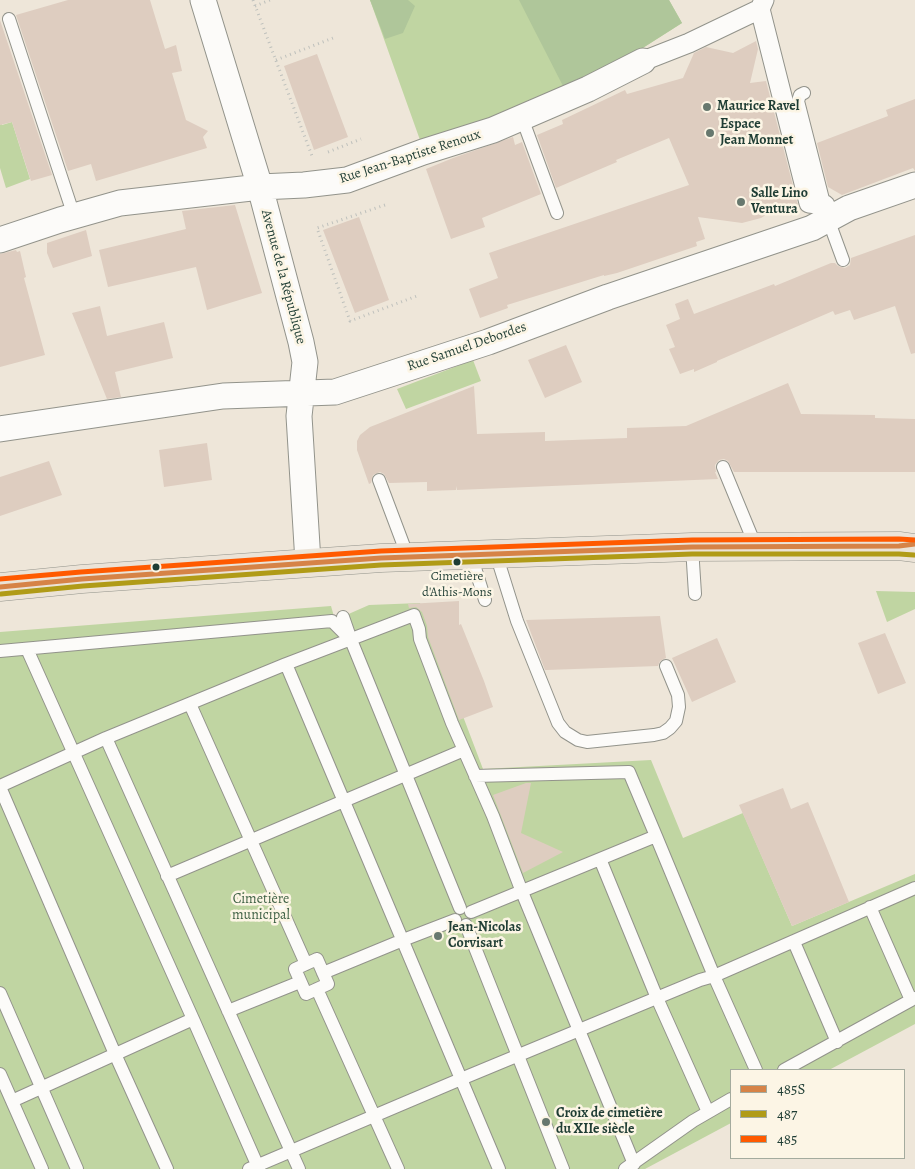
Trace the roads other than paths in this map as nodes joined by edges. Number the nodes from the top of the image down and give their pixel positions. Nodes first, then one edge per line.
1 (203, 0) edge
2 (762, 4) edge
3 (9, 19) dead end
4 (643, 61) joint
5 (804, 93) dead end
6 (522, 118) junction
7 (915, 185) edge
8 (260, 187) junction
9 (826, 212) junction
10 (556, 213) dead end
11 (74, 216) junction
12 (0, 240) edge
13 (843, 260) dead end
14 (302, 392) junction
15 (0, 430) edge
16 (723, 467) dead end
17 (379, 480) dead end
18 (756, 546) junction
19 (910, 546) edge
20 (692, 548) junction
21 (484, 554) junction
22 (408, 557) junction
23 (308, 562) junction
24 (0, 587) edge
25 (695, 594) dead end
26 (485, 600) dead end
27 (343, 617) dead end
28 (351, 640) junction
29 (28, 649) junction
30 (0, 651) edge
31 (286, 664) junction
32 (666, 666) dead end
33 (190, 704) junction
34 (106, 738) junction
35 (464, 750) junction
36 (73, 753) junction
37 (406, 774) junction
38 (475, 776) junction
39 (0, 787) edge
40 (344, 802) junction
41 (656, 836) junction
42 (251, 841) junction
43 (600, 859) junction
44 (167, 876) junction
45 (915, 888) edge
46 (522, 892) junction
47 (870, 907) junction
48 (463, 916) junction
49 (402, 940) junction
50 (794, 942) junction
51 (306, 964) junction
52 (323, 973) junction
53 (714, 976) junction
54 (300, 982) junction
55 (317, 989) junction
56 (0, 994) edge
57 (657, 998) junction
58 (913, 999) edge
59 (228, 1011) junction
60 (193, 1019) junction
61 (578, 1030) junction
62 (837, 1042) junction
63 (115, 1054) junction
64 (519, 1055) junction
65 (756, 1069) edge
66 (786, 1069) edge
67 (0, 1074) edge
68 (461, 1079) junction
69 (42, 1087) junction
70 (730, 1100) edge
71 (12, 1101) junction
72 (708, 1112) junction
73 (374, 1115) junction
74 (291, 1151) junction
75 (629, 1166) edge
76 (255, 1168) edge
77 (42, 1169) edge
78 (78, 1169) edge
79 (167, 1169) edge
80 (299, 1169) edge
81 (398, 1169) edge
82 (499, 1169) edge
83 (564, 1169) edge

1 - 8 street, Avenue de la République
2 - 4 street, Rue Jean-Baptiste Renoux
2 - 9 street
3 - 11 lane
4 - 6 street, Rue Jean-Baptiste Renoux
5 - 9 lane
6 - 8 street, Rue Jean-Baptiste Renoux
6 - 10 lane
7 - 9 street, Rue Samuel Debordes
8 - 11 street, Rue Jean-Baptiste Renoux
8 - 14 street, Avenue de la République
9 - 13 lane
9 - 14 street, Rue Samuel Debordes
11 - 12 street, Rue Jean-Baptiste Renoux
14 - 15 street, Rue Samuel Debordes
14 - 23 street, Avenue de la République
16 - 18 lane
17 - 22 lane
18 - 19 main road
18 - 20 main road
20 - 21 main road
20 - 25 lane
21 - 22 main road
21 - 26 lane
21 - 32 lane
22 - 23 main road
23 - 24 main road
27 - 28 lane
28 - 29 lane
28 - 31 lane
28 - 35 lane
28 - 37 lane
29 - 30 lane
29 - 36 lane
31 - 33 lane
31 - 40 lane
33 - 34 lane
33 - 42 lane
34 - 36 lane
34 - 44 lane
35 - 37 lane
35 - 38 lane
36 - 39 lane
36 - 60 lane
37 - 40 lane
37 - 48 lane
38 - 41 lane
38 - 46 lane
39 - 63 lane
40 - 42 lane
40 - 49 lane
41 - 43 lane
41 - 53 lane
42 - 44 lane
42 - 51 lane
43 - 46 lane
43 - 57 lane
44 - 59 lane
45 - 47 lane
46 - 48 lane
46 - 61 lane
47 - 50 lane
47 - 58 lane
48 - 49 lane
48 - 64 lane
49 - 52 lane
49 - 68 lane
50 - 53 lane
50 - 62 lane
51 - 52 lane
51 - 54 lane
52 - 55 lane
53 - 57 lane
53 - 65 lane
54 - 55 lane
54 - 59 lane
55 - 73 lane
56 - 69 lane
57 - 61 lane
57 - 72 lane
58 - 62 lane
59 - 74 lane
60 - 63 lane
60 - 76 lane
61 - 64 lane
61 - 75 lane
62 - 66 lane
63 - 69 lane
63 - 79 lane
64 - 68 lane
64 - 83 lane
67 - 71 lane
68 - 73 lane
68 - 82 lane
69 - 71 lane
69 - 78 lane
70 - 72 lane
71 - 77 lane
72 - 75 lane
73 - 74 lane
73 - 81 lane
74 - 76 lane
74 - 80 lane

